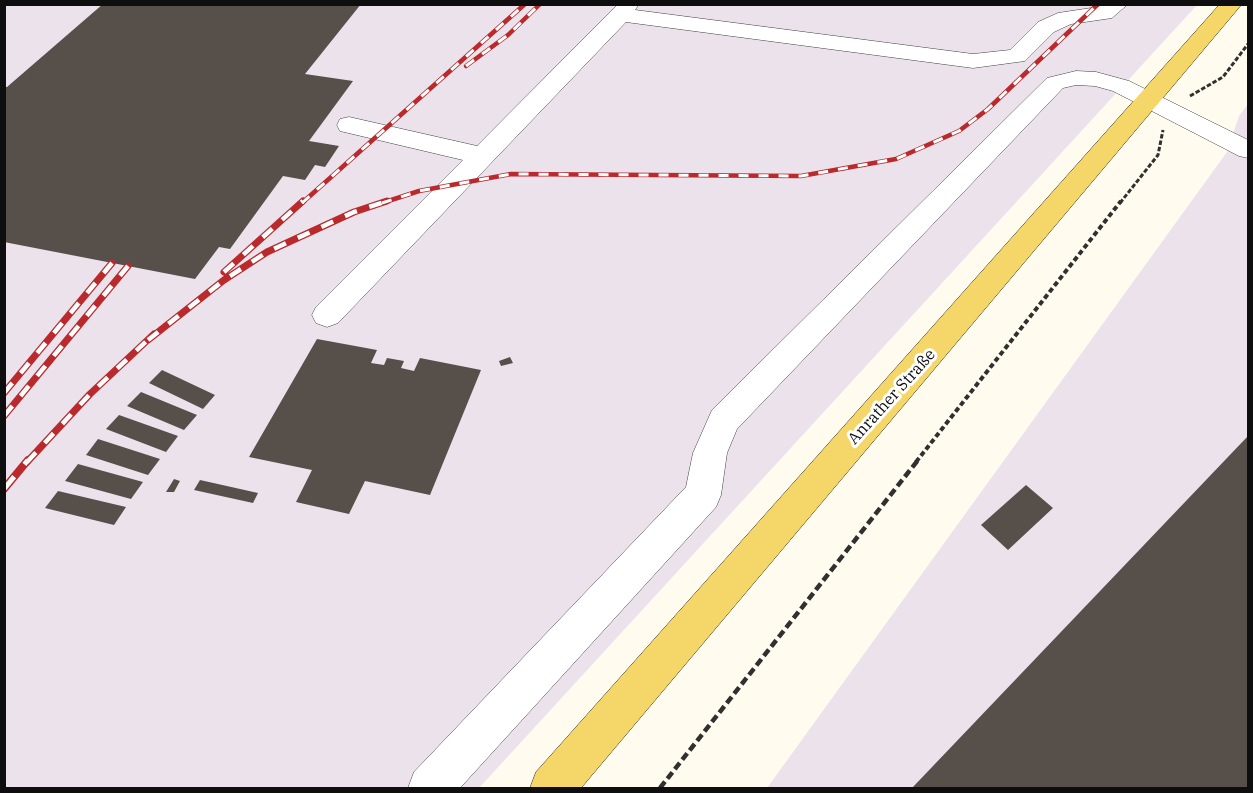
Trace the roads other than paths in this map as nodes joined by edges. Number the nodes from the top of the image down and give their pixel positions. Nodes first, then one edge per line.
1 (1118, 4) edge
2 (1232, 4) edge
3 (625, 10) edge
4 (1163, 107) junction
5 (349, 125) dead end
6 (1248, 150) edge
7 (482, 156) junction
8 (327, 315) dead end
9 (430, 789) edge
10 (552, 789) edge

1 - 3 street
2 - 4 main road, Anrather Straße
3 - 7 street
4 - 6 street
4 - 9 street
4 - 10 main road, Anrather Straße
5 - 7 street
7 - 8 street

